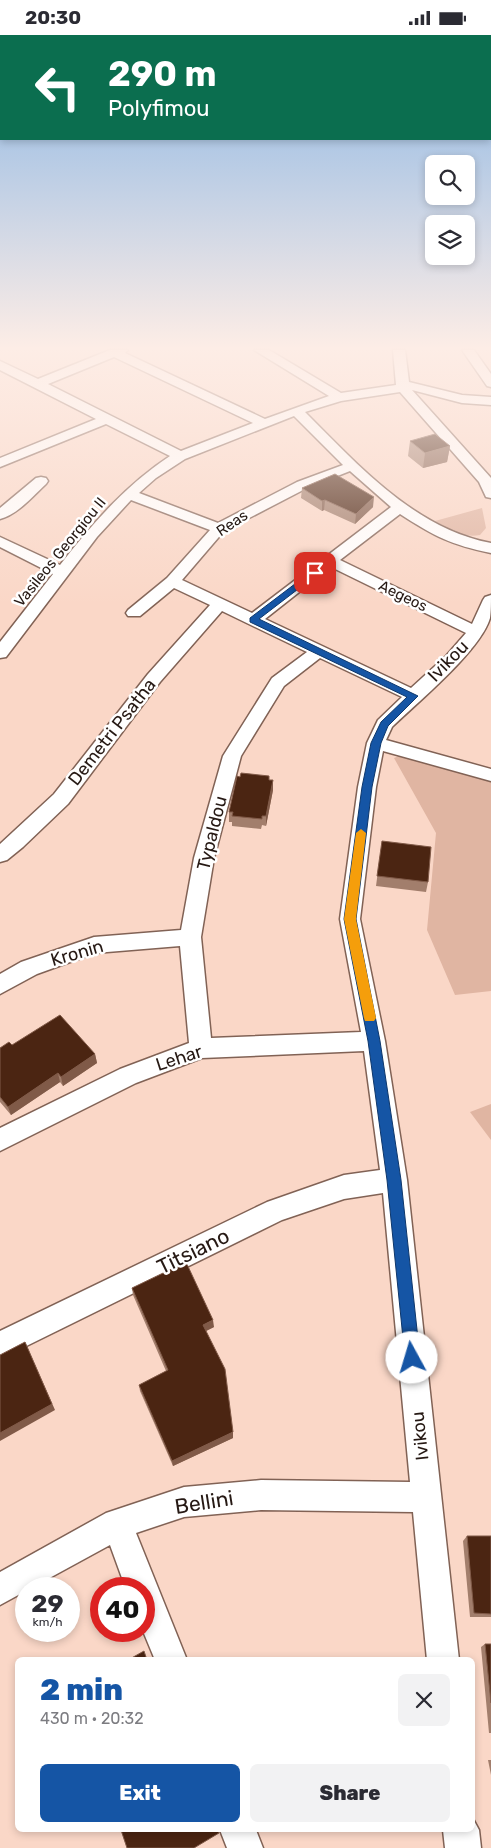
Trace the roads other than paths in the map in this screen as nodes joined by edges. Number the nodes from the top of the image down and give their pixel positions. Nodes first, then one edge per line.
1 (68, 435) edge
2 (137, 435) edge
3 (234, 435) edge
4 (320, 435) edge
5 (445, 435) edge
6 (180, 456) junction
7 (0, 463) edge
8 (352, 467) junction
9 (41, 481) dead end
10 (129, 494) junction
11 (491, 494) edge
12 (400, 507) junction
13 (0, 515) edge
14 (219, 528) junction
15 (0, 541) edge
16 (491, 549) edge
17 (330, 561) junction
18 (62, 573) junction
19 (172, 581) junction
20 (491, 600) edge
21 (220, 604) junction
22 (134, 613) dead end
23 (253, 620) junction
24 (476, 632) junction
25 (2, 647) edge
26 (318, 651) junction
27 (413, 696) junction
28 (376, 743) junction
29 (491, 775) edge
30 (0, 855) edge
31 (190, 937) junction
32 (0, 985) edge
33 (374, 1041) junction
34 (200, 1048) junction
35 (0, 1140) edge
36 (394, 1180) junction
37 (0, 1345) edge
38 (426, 1497) junction
39 (116, 1524) junction
40 (137, 1577) edge
41 (0, 1589) edge
42 (155, 1621) edge
43 (169, 1657) edge
44 (443, 1657) edge
45 (239, 1832) edge
46 (461, 1832) edge
47 (245, 1848) edge
48 (463, 1848) edge

1 - 7 street
2 - 6 street
3 - 6 street, Vasileos Georgiou II
4 - 8 street
5 - 11 street
6 - 10 street, Vasileos Georgiou II
8 - 12 street
8 - 14 street, Reas
9 - 13 street
10 - 14 street
10 - 18 street, Vasileos Georgiou II
12 - 16 street
12 - 17 street
14 - 19 street, Reas
15 - 18 street
17 - 23 street
17 - 24 street, Aegeos
18 - 25 street, Vasileos Georgiou II
19 - 21 street
19 - 22 street, Reas
20 - 24 street, Ivikou
21 - 23 street
21 - 30 street, Demetri Psatha
23 - 26 street
24 - 27 street, Ivikou
26 - 27 street
26 - 31 street, Typaldou
27 - 28 street, Ivikou
28 - 29 street
28 - 33 street, Ivikou
31 - 32 street, Kronin
31 - 34 street, Typaldou
33 - 34 street, Lehar
33 - 36 street, Ivikou
34 - 35 street, Lehar
36 - 37 street, Titsiano
36 - 38 street, Ivikou
38 - 39 street, Bellini
38 - 44 street, Ivikou
39 - 40 street
39 - 41 street, Bellini
42 - 43 street
45 - 47 street
46 - 48 street

